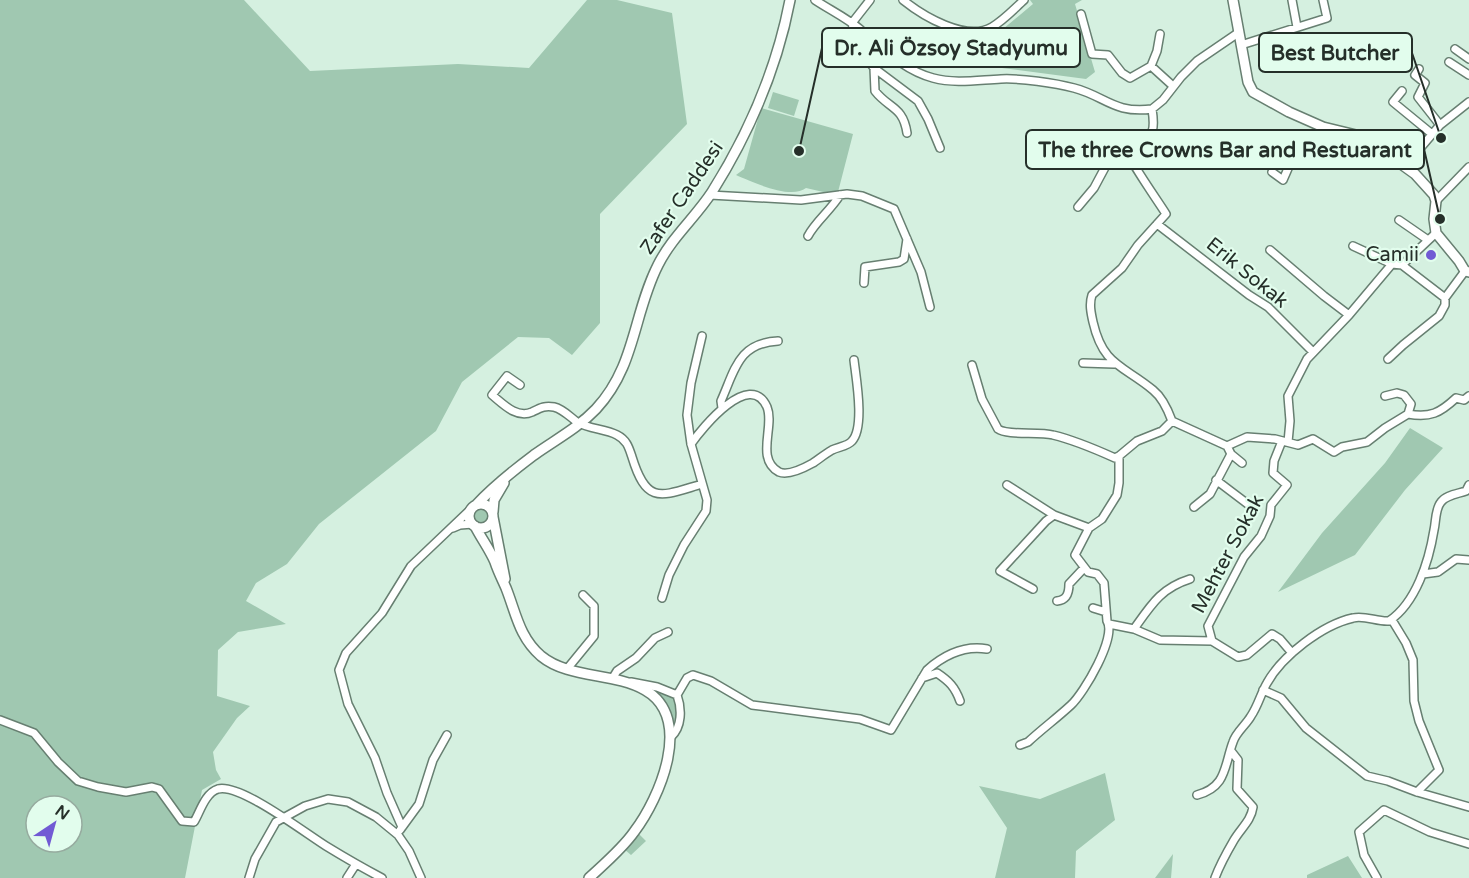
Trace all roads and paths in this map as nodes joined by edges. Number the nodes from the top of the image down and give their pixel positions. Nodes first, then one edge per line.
1 (790, 0) edge
2 (815, 0) edge
3 (870, 0) edge
4 (903, 0) edge
5 (1024, 0) edge
6 (1233, 0) edge
7 (1292, 0) edge
8 (1323, 0) edge
9 (1081, 14) dead end
10 (852, 23) junction
11 (1297, 27) junction
12 (1160, 34) dead end
13 (1240, 38) junction
14 (1455, 49) dead end
15 (1469, 58) edge
16 (1449, 62) dead end
17 (1151, 66) junction
18 (874, 68) junction
19 (1419, 69) dead end
20 (1469, 75) edge
21 (1173, 86) junction
22 (1402, 91) dead end
23 (1469, 102) edge
24 (1152, 108) junction
25 (1440, 125) junction
26 (1323, 127) junction
27 (907, 134) dead end
28 (1432, 134) junction
29 (1397, 139) dead end
30 (1209, 146) dead end
31 (940, 148) dead end
32 (1128, 152) junction
33 (1416, 153) junction
34 (1293, 158) junction
35 (1405, 166) junction
36 (1469, 167) edge
37 (1272, 172) dead end
38 (710, 195) junction
39 (840, 195) junction
40 (1436, 201) junction
41 (1078, 207) dead end
42 (1399, 220) dead end
43 (1158, 224) junction
44 (1436, 233) junction
45 (808, 237) dead end
46 (908, 239) junction
47 (1428, 240) junction
48 (1353, 246) dead end
49 (1270, 250) dead end
50 (1392, 264) junction
51 (1402, 265) junction
52 (1467, 272) edge
53 (864, 283) dead end
54 (1445, 298) junction
55 (930, 307) dead end
56 (1349, 315) junction
57 (702, 336) dead end
58 (778, 341) dead end
59 (1313, 352) junction
60 (1388, 359) dead end
61 (854, 360) dead end
62 (1083, 363) dead end
63 (1114, 364) junction
64 (972, 365) dead end
65 (520, 385) dead end
66 (1385, 396) dead end
67 (1469, 396) edge
68 (722, 408) junction
69 (1408, 414) junction
70 (580, 423) junction
71 (1175, 423) junction
72 (1285, 442) junction
73 (691, 444) junction
74 (1227, 446) junction
75 (1231, 454) junction
76 (1119, 456) junction
77 (1242, 463) dead end
78 (508, 476) junction
79 (1216, 480) junction
80 (702, 484) junction
81 (1007, 485) dead end
82 (1469, 485) edge
83 (1249, 506) dead end
84 (474, 507) junction
85 (1194, 507) dead end
86 (493, 514) junction
87 (1054, 515) junction
88 (474, 525) junction
89 (1089, 528) junction
90 (446, 533) junction
91 (1469, 560) edge
92 (1084, 568) junction
93 (1423, 574) junction
94 (1190, 579) dead end
95 (506, 587) junction
96 (1033, 589) dead end
97 (583, 595) dead end
98 (662, 598) dead end
99 (1057, 601) dead end
100 (1093, 608) dead end
101 (1106, 612) junction
102 (1388, 621) junction
103 (1109, 624) junction
104 (1134, 629) junction
105 (668, 632) dead end
106 (1212, 641) junction
107 (987, 649) dead end
108 (1292, 653) junction
109 (567, 669) junction
110 (922, 678) junction
111 (612, 679) junction
112 (624, 682) junction
113 (1263, 690) junction
114 (677, 695) junction
115 (960, 701) dead end
116 (0, 720) edge
117 (447, 735) dead end
118 (671, 737) junction
119 (1020, 745) dead end
120 (1230, 752) junction
121 (1417, 792) junction
122 (1197, 795) dead end
123 (1469, 807) edge
124 (285, 818) junction
125 (402, 827) junction
126 (398, 835) junction
127 (1469, 844) edge
128 (356, 864) junction
129 (249, 878) edge
130 (347, 878) edge
131 (382, 878) edge
132 (421, 878) edge
133 (589, 878) edge
134 (1215, 878) edge
135 (1377, 878) edge

1 - 38 street, Zafer Caddesi
2 - 10 street
3 - 10 street
4 - 5 street
6 - 13 street
7 - 11 street
8 - 11 street
9 - 17 street
10 - 18 street
10 - 24 street
11 - 13 street
12 - 17 street
13 - 21 street
13 - 26 street
14 - 15 street
16 - 20 street
17 - 21 street
18 - 27 street
18 - 31 street
19 - 25 street
21 - 24 street
22 - 28 street
23 - 25 street
24 - 32 street
25 - 28 street
26 - 34 street
26 - 35 street
28 - 33 street
29 - 33 street
30 - 34 street
32 - 41 street
32 - 43 street
33 - 35 street
34 - 37 street
35 - 40 street
36 - 40 street
38 - 39 street
38 - 70 street, Zafer Caddesi
39 - 45 street
39 - 46 street
40 - 44 street
42 - 47 street
43 - 59 street, Erik Sokak
43 - 63 street
44 - 47 street
44 - 52 street
46 - 53 street
46 - 55 street
47 - 51 street
48 - 50 street
49 - 56 street
50 - 51 street
50 - 56 street
51 - 54 street
52 - 54 street
54 - 60 street
56 - 59 street
57 - 73 street
58 - 68 street
59 - 72 street
61 - 68 street
62 - 63 street
63 - 71 street
64 - 76 street
65 - 70 street
66 - 69 street
67 - 69 street
68 - 73 street
69 - 72 street
70 - 78 street, Zafer Caddesi
70 - 80 street
71 - 74 street
71 - 76 street
72 - 74 street
72 - 106 street, Mehter Sokak
73 - 80 street
74 - 75 street
75 - 77 street
75 - 79 street
76 - 89 street
78 - 84 street, Zafer Caddesi
78 - 86 street, Zafer Caddesi
79 - 83 street
79 - 85 street
80 - 98 street
81 - 87 street
82 - 93 street
84 - 86 street
84 - 88 street
84 - 90 street, Zafer Caddesi
86 - 88 street
86 - 95 street
87 - 89 street
87 - 96 street
88 - 90 street
88 - 95 street
89 - 92 street
90 - 125 street, Zafer Caddesi
91 - 93 street
92 - 99 street
92 - 101 street
93 - 102 street
94 - 104 street
95 - 109 street
97 - 109 street
100 - 101 street
101 - 103 street
102 - 108 street
102 - 121 street
103 - 104 street
103 - 119 street
104 - 106 street
105 - 111 street
106 - 108 street
107 - 110 street
108 - 113 street
109 - 111 street
110 - 114 street
110 - 115 street
111 - 112 street
112 - 114 street
112 - 118 street
113 - 120 street
113 - 121 street
114 - 118 street
116 - 124 street
117 - 125 street
118 - 133 street
120 - 122 street
120 - 134 street
121 - 123 street
124 - 126 street
124 - 128 street
124 - 129 street
125 - 126 street
126 - 132 street
127 - 135 street
128 - 130 street
128 - 131 street

